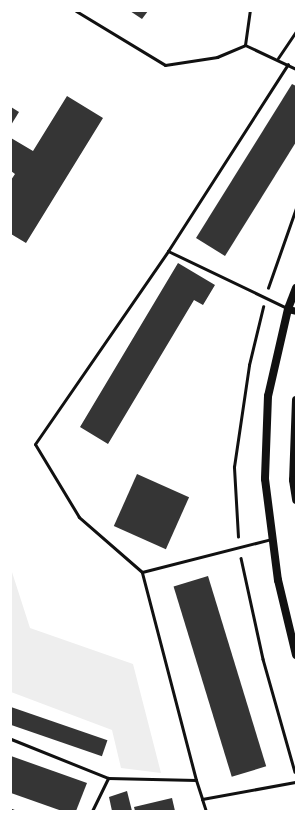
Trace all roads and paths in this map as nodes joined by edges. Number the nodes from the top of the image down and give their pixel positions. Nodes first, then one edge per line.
1 (76, 11) edge
2 (250, 11) edge
3 (296, 31) edge
4 (246, 45) junction
5 (278, 58) junction
6 (288, 64) junction
7 (296, 69) edge
8 (168, 251) junction
9 (296, 288) edge
10 (292, 310) edge
11 (296, 400) edge
12 (296, 500) edge
13 (273, 539) junction
14 (142, 572) junction
15 (296, 655) edge
16 (11, 739) edge
17 (108, 778) junction
18 (196, 780) junction
19 (296, 782) edge
20 (202, 799) junction
21 (11, 810) edge
22 (14, 811) edge
23 (92, 811) edge
24 (206, 811) edge

1 - 4 lane
2 - 4 lane
3 - 5 lane
4 - 5 lane
5 - 6 lane
6 - 7 lane
6 - 8 lane
8 - 10 lane
8 - 14 lane
9 - 10 main road
10 - 13 main road
11 - 12 main road
13 - 14 lane
13 - 15 main road
14 - 18 lane
16 - 17 lane
17 - 18 lane
17 - 23 lane
18 - 20 lane
19 - 20 lane
20 - 24 lane
21 - 22 lane

